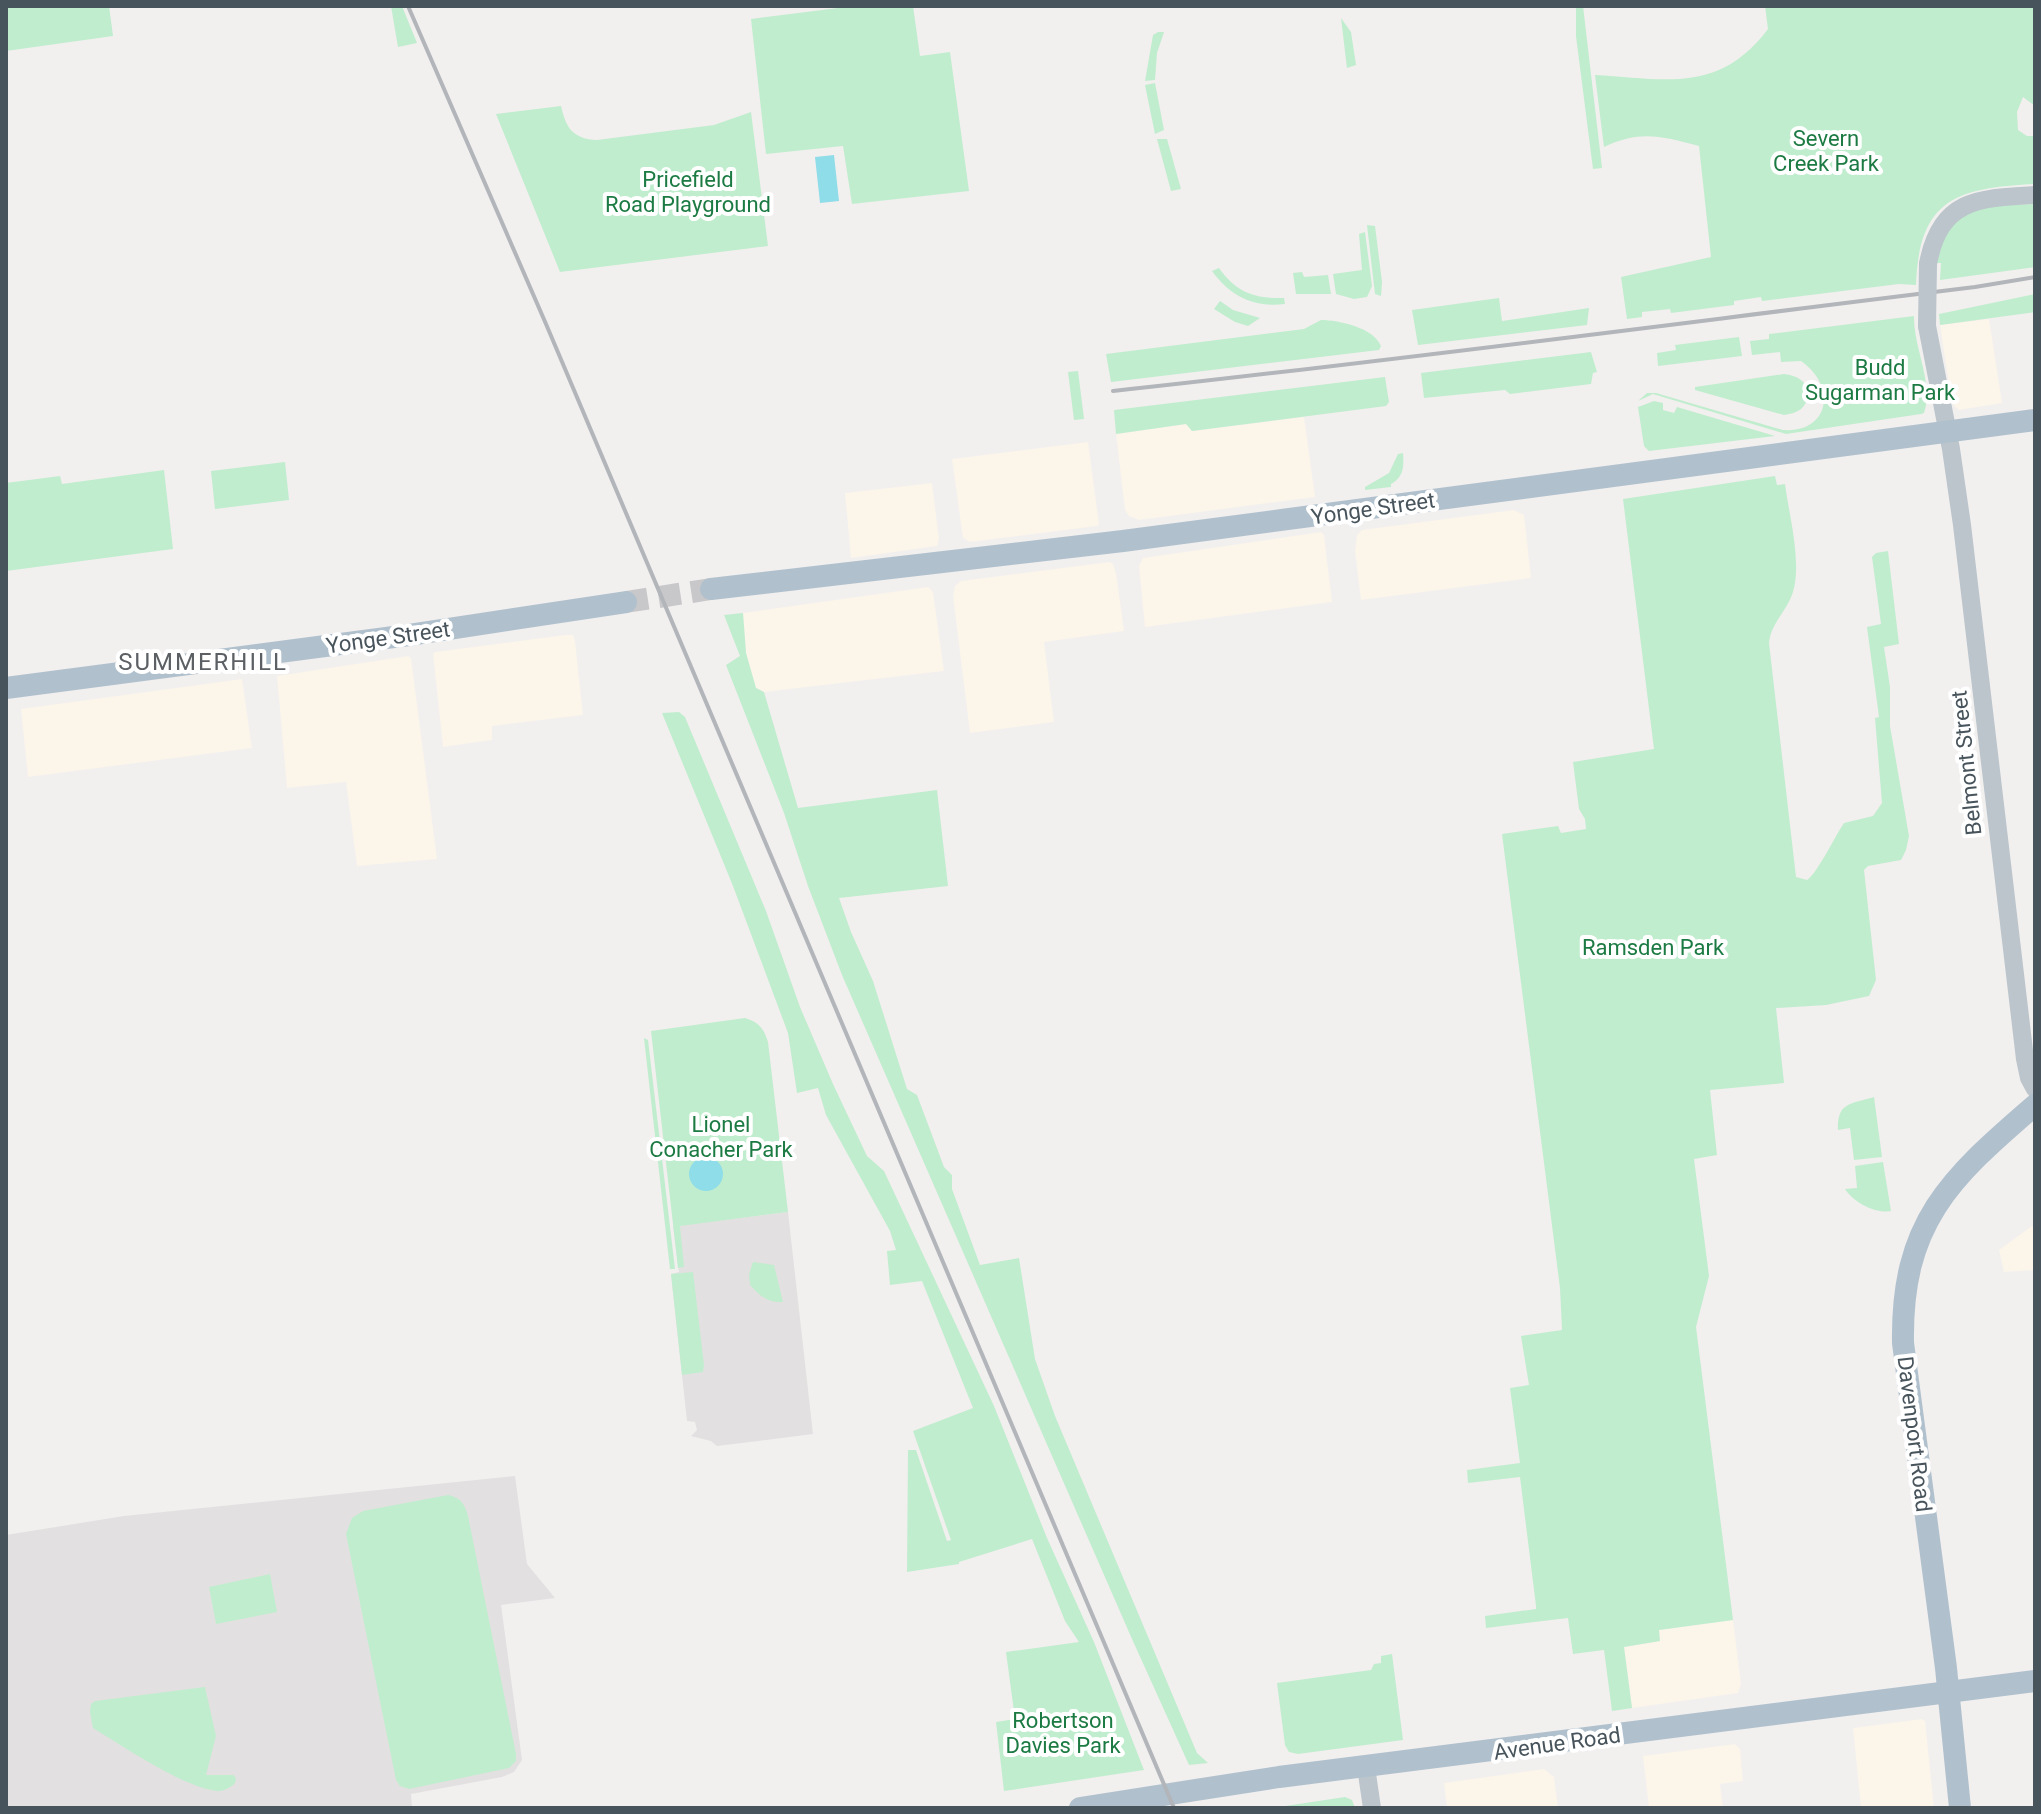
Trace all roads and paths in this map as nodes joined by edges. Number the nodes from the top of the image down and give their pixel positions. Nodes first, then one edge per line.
1 (2035, 195) edge
2 (2035, 420) edge
3 (1947, 431) junction
4 (711, 589) tunnel mouth
5 (626, 602) tunnel mouth
6 (6, 688) edge
7 (2035, 1089) edge
8 (2035, 1105) edge
9 (2035, 1681) edge
10 (1948, 1692) junction
11 (1366, 1767) junction
12 (1080, 1808) edge
13 (1372, 1808) edge
14 (1960, 1808) edge

1 - 3 street, Belmont Street, bridge
2 - 3 main road, Yonge Street
3 - 4 main road, Yonge Street
3 - 7 street, Belmont Street
5 - 6 main road, Yonge Street
8 - 10 main road, Davenport Road
9 - 10 main road, Avenue Road
10 - 11 main road, Avenue Road
10 - 14 main road, Davenport Road
11 - 12 main road, Avenue Road
11 - 13 street

